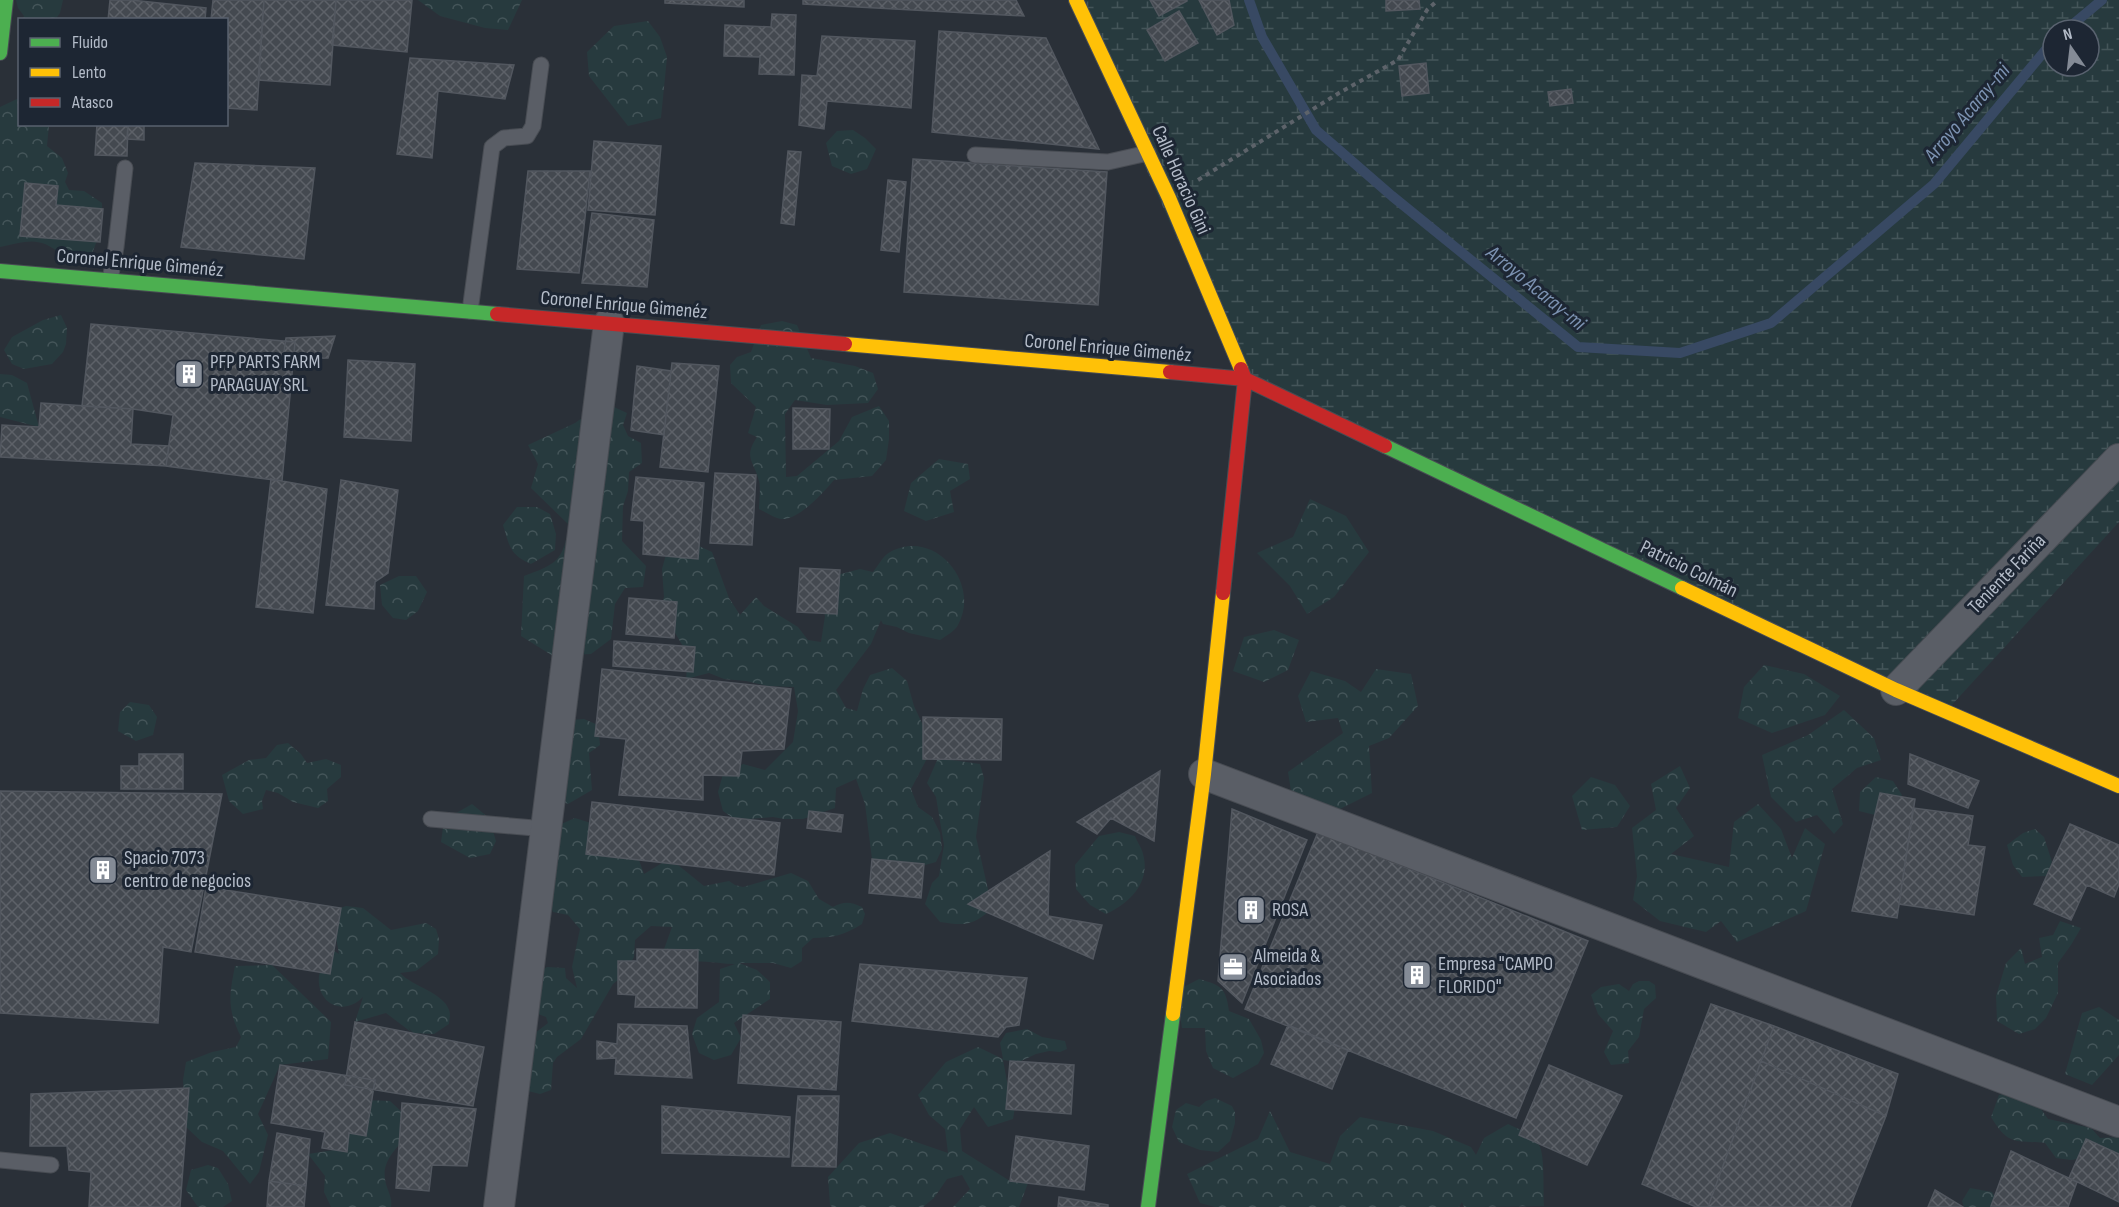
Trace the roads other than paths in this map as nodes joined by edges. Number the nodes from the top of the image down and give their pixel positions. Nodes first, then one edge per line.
1 (6, 0) edge
2 (1076, 0) edge
3 (0, 53) edge
4 (541, 66) dead end
5 (1148, 153) junction
6 (975, 155) dead end
7 (125, 168) dead end
8 (0, 271) edge
9 (110, 280) junction
10 (470, 311) junction
11 (609, 323) junction
12 (1245, 379) junction
13 (2119, 459) edge
14 (1896, 690) junction
15 (1204, 774) junction
16 (2119, 786) edge
17 (431, 819) dead end
18 (546, 829) junction
19 (2119, 1122) edge
20 (0, 1160) edge
21 (51, 1165) dead end
22 (499, 1207) edge
23 (1148, 1207) edge

1 - 3 street
2 - 5 street, Calle Horacio Gini
4 - 10 lane
5 - 6 lane
5 - 12 street, Calle Horacio Gini
7 - 9 lane
8 - 9 street, Coronel Enrique Gimenéz
9 - 10 street, Coronel Enrique Gimenéz
10 - 11 street, Coronel Enrique Gimenéz
11 - 12 street, Coronel Enrique Gimenéz
11 - 18 street
12 - 14 street, Patricio Colmán
12 - 15 street
13 - 14 street, Teniente Fariña
14 - 16 street, Patricio Colmán
15 - 19 street
15 - 23 street
17 - 18 lane
18 - 22 street
20 - 21 lane

